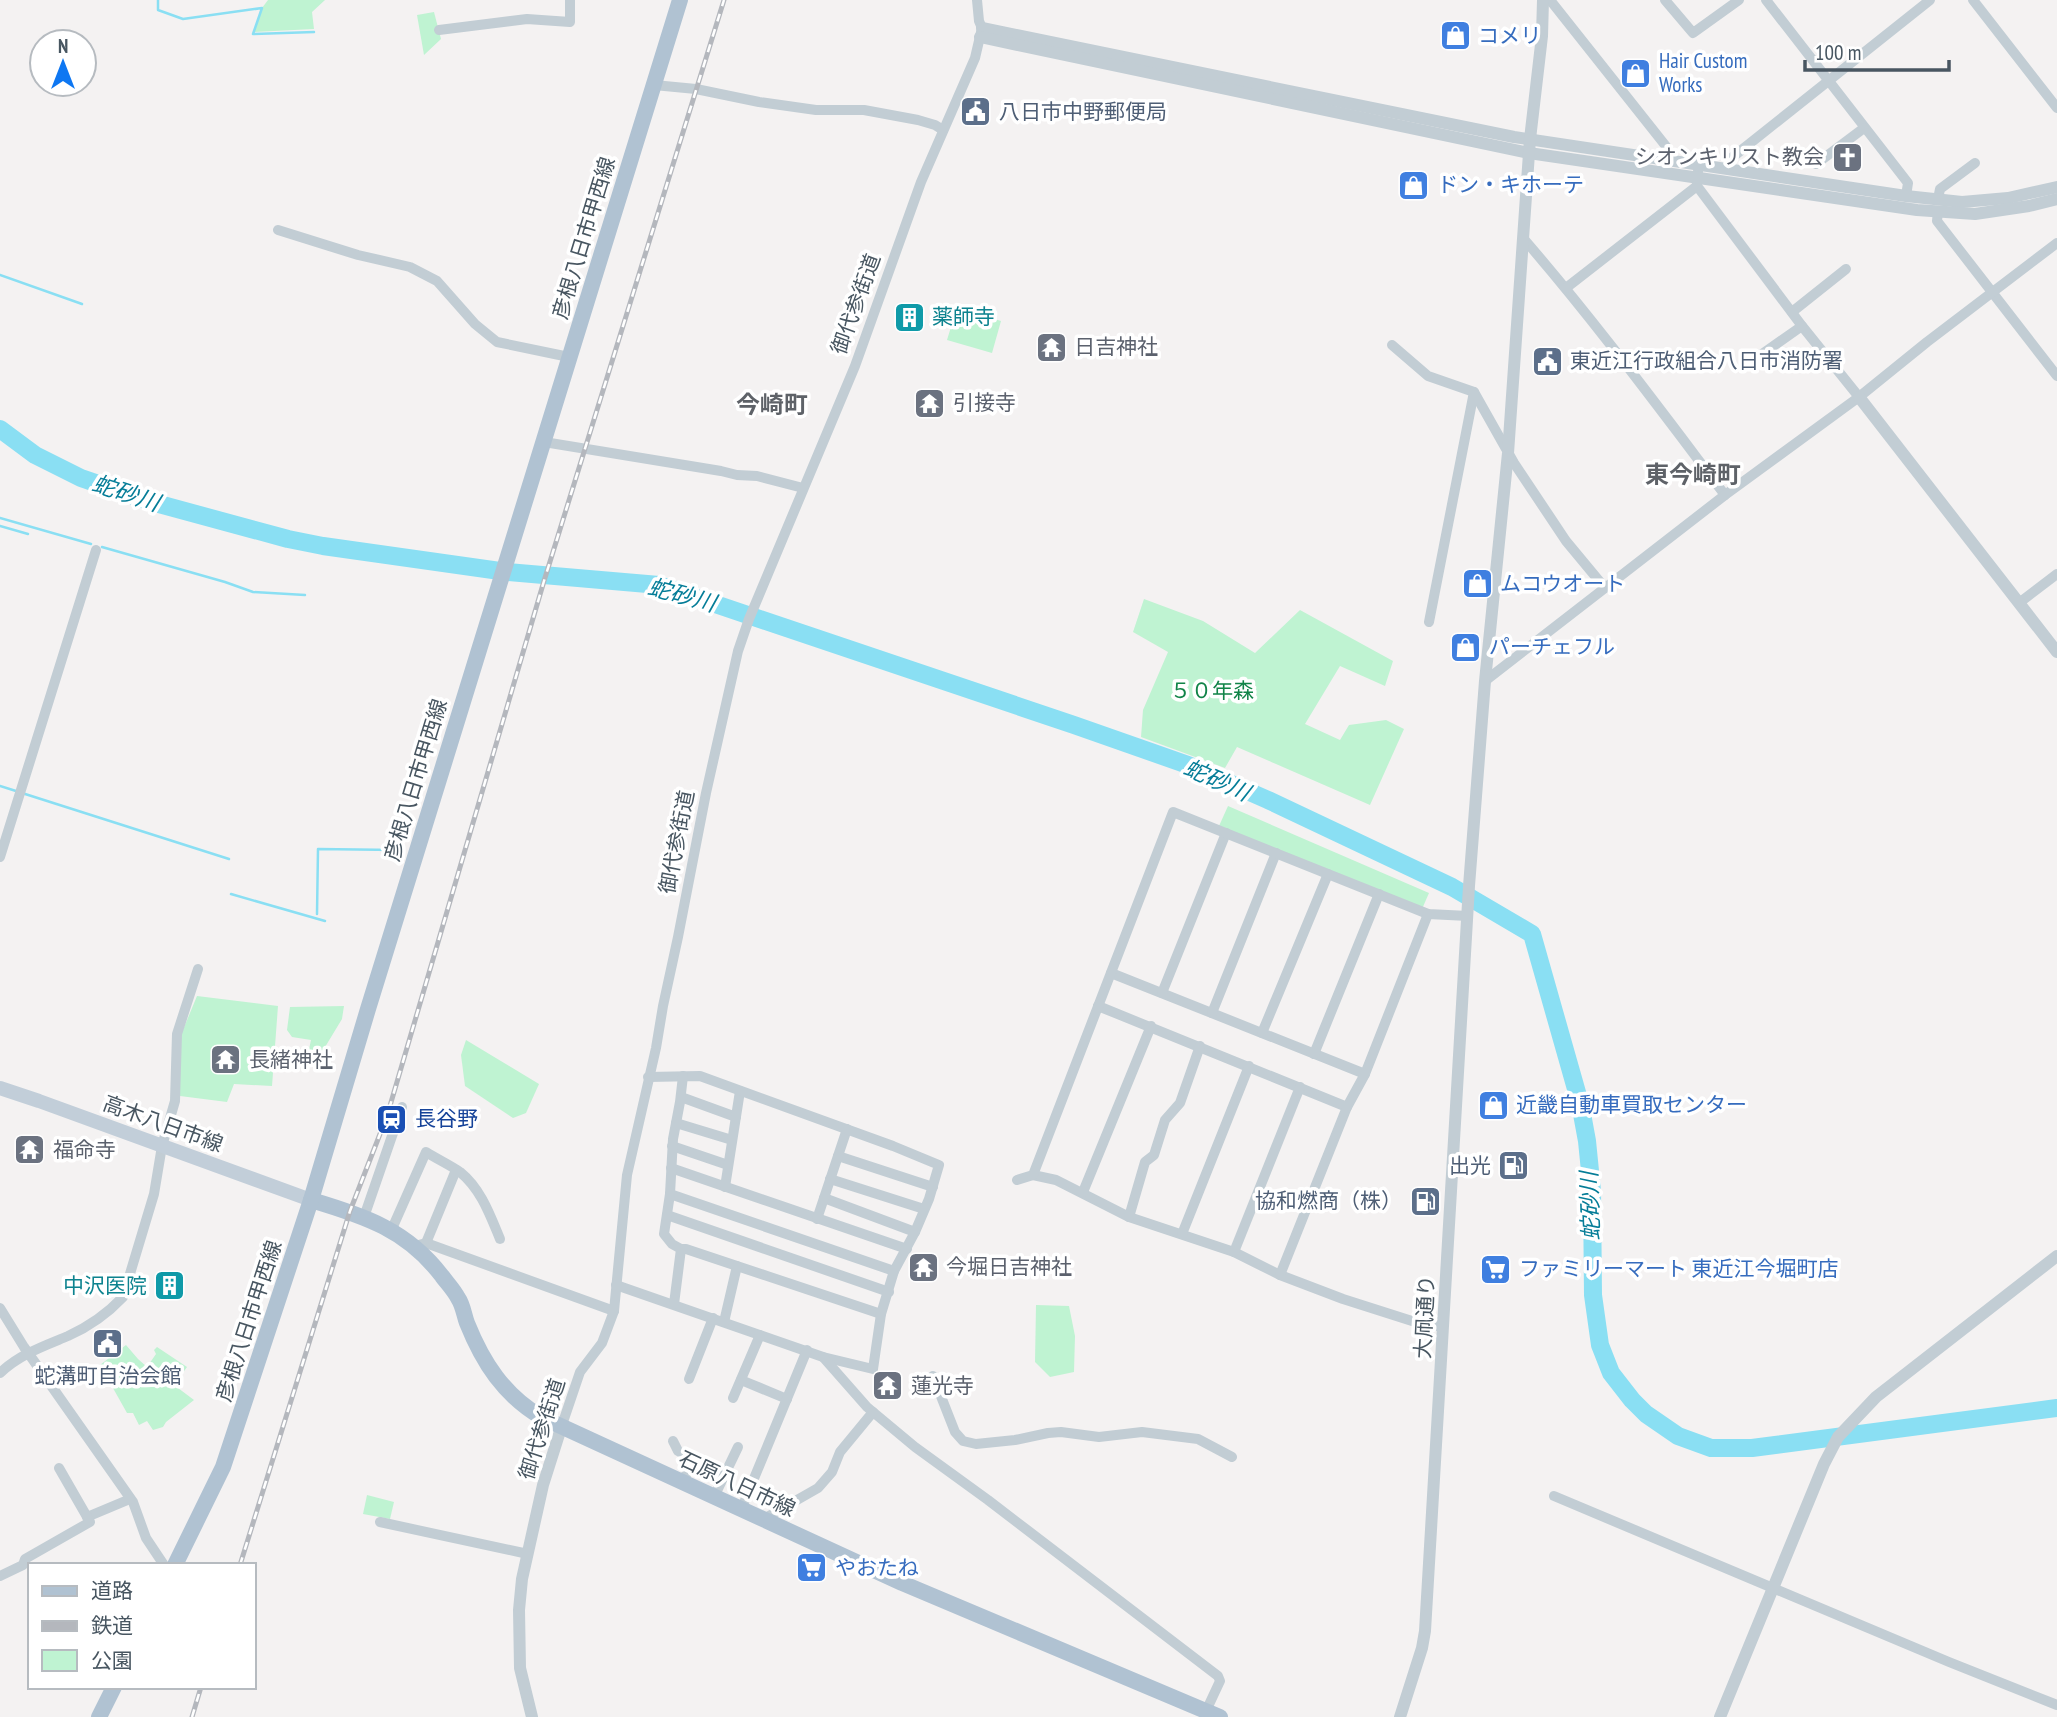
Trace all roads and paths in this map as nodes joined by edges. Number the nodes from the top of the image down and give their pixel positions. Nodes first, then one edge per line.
1 (570, 0) edge
2 (680, 0) edge
3 (977, 0) edge
4 (1543, 0) edge
5 (1550, 0) edge
6 (1665, 0) edge
7 (1739, 0) edge
8 (1766, 0) edge
9 (1930, 0) edge
10 (1973, 0) edge
11 (439, 30) dead end
12 (981, 32) junction
13 (1828, 82) junction
14 (654, 85) junction
15 (2057, 108) edge
16 (1864, 128) junction
17 (943, 130) junction
18 (1530, 146) junction
19 (1669, 150) dead end
20 (1975, 163) dead end
21 (1816, 164) dead end
22 (1728, 169) junction
23 (1698, 176) junction
24 (2057, 187) edge
25 (1906, 196) junction
26 (2057, 199) edge
27 (1938, 205) junction
28 (278, 230) dead end
29 (1523, 238) junction
30 (2057, 243) edge
31 (1846, 269) dead end
32 (1566, 288) junction
33 (1993, 292) junction
34 (1792, 312) junction
35 (1802, 326) junction
36 (1392, 345) dead end
37 (1762, 354) dead end
38 (569, 357) junction
39 (2056, 374) edge
40 (1474, 392) junction
41 (1858, 397) junction
42 (544, 442) junction
43 (1508, 453) junction
44 (803, 488) junction
45 (1725, 495) junction
46 (96, 550) dead end
47 (2057, 573) edge
48 (1605, 588) junction
49 (2019, 603) junction
50 (1429, 622) dead end
51 (2057, 652) edge
52 (1485, 681) junction
53 (1226, 833) junction
54 (1276, 853) junction
55 (0, 857) edge
56 (1328, 874) junction
57 (1379, 894) junction
58 (1428, 914) junction
59 (1468, 916) junction
60 (198, 969) dead end
61 (1111, 973) junction
62 (1162, 993) junction
63 (1098, 1006) junction
64 (1212, 1013) junction
65 (1151, 1026) junction
66 (1262, 1033) junction
67 (1200, 1046) junction
68 (1314, 1054) junction
69 (1249, 1066) junction
70 (1365, 1074) junction
71 (682, 1076) junction
72 (648, 1077) junction
73 (1300, 1087) junction
74 (0, 1088) edge
75 (740, 1091) junction
76 (681, 1097) junction
77 (402, 1107) dead end
78 (1347, 1107) junction
79 (736, 1116) junction
80 (676, 1123) junction
81 (847, 1129) junction
82 (732, 1140) junction
83 (162, 1146) junction
84 (673, 1146) junction
85 (838, 1156) junction
86 (728, 1165) junction
87 (671, 1168) junction
88 (456, 1170) junction
89 (1033, 1174) junction
90 (830, 1179) junction
91 (1017, 1180) dead end
92 (725, 1187) junction
93 (933, 1187) junction
94 (1083, 1192) junction
95 (670, 1194) junction
96 (824, 1198) junction
97 (311, 1200) junction
98 (924, 1209) junction
99 (667, 1215) junction
100 (365, 1217) junction
101 (1129, 1217) junction
102 (817, 1219) junction
103 (391, 1231) junction
104 (915, 1232) junction
105 (1182, 1234) junction
106 (500, 1239) dead end
107 (421, 1245) junction
108 (681, 1249) junction
109 (907, 1249) junction
110 (1234, 1252) junction
111 (2057, 1256) edge
112 (737, 1266) junction
113 (894, 1271) junction
114 (1280, 1275) junction
115 (616, 1285) junction
116 (889, 1292) junction
117 (674, 1304) junction
118 (0, 1308) edge
119 (614, 1311) junction
120 (881, 1314) junction
121 (719, 1320) junction
122 (1443, 1327) junction
123 (760, 1335) junction
124 (807, 1350) junction
125 (29, 1352) junction
126 (823, 1357) junction
127 (0, 1373) edge
128 (933, 1376) dead end
129 (689, 1379) dead end
130 (741, 1380) junction
131 (733, 1398) dead end
132 (787, 1399) junction
133 (873, 1412) junction
134 (562, 1426) junction
135 (673, 1441) dead end
136 (738, 1447) dead end
137 (1232, 1457) dead end
138 (59, 1468) dead end
139 (682, 1482) junction
140 (1554, 1496) dead end
141 (714, 1497) junction
142 (130, 1499) junction
143 (741, 1510) junction
144 (87, 1517) junction
145 (762, 1520) junction
146 (380, 1522) dead end
147 (528, 1554) junction
148 (163, 1563) edge
149 (176, 1563) edge
150 (0, 1576) edge
151 (1773, 1588) junction
152 (113, 1689) edge
153 (2057, 1705) edge
154 (1213, 1714) edge
155 (99, 1717) edge
156 (532, 1717) edge
157 (1401, 1717) edge
158 (1720, 1717) edge

1 - 11 street
2 - 14 main road, 彦根八日市甲西線
3 - 12 street, 御代参街道
4 - 18 street, 大凧通り
5 - 19 street
6 - 7 street
8 - 13 street
9 - 13 street
10 - 15 street
12 - 17 street, 御代参街道
12 - 18 street
13 - 16 street
13 - 22 street
14 - 17 street
14 - 38 main road, 彦根八日市甲西線
16 - 21 street
16 - 25 street
17 - 44 street, 御代参街道
18 - 23 street
18 - 29 street, 大凧通り
20 - 27 street
22 - 23 street
22 - 25 street
23 - 27 street
23 - 32 street
23 - 34 street
24 - 27 street
25 - 27 street
26 - 27 street
27 - 33 street
28 - 38 street
29 - 32 street
29 - 43 street, 大凧通り
30 - 33 street
31 - 34 street
32 - 45 street
33 - 39 street
33 - 41 street
34 - 35 street
35 - 37 street
35 - 41 street
36 - 40 street
38 - 42 main road, 彦根八日市甲西線
40 - 43 street
40 - 50 street
41 - 45 street
41 - 49 street
42 - 44 street
42 - 97 main road, 彦根八日市甲西線
43 - 48 street
43 - 52 street, 大凧通り
44 - 72 street, 御代参街道
45 - 48 street
46 - 55 street
47 - 49 street
48 - 52 street
49 - 51 street
52 - 59 street, 大凧通り
53 - 54 street
53 - 61 street
53 - 62 street
54 - 56 street
54 - 64 street
56 - 57 street
56 - 66 street
57 - 58 street
57 - 68 street
58 - 59 street
58 - 70 street
59 - 122 street, 大凧通り
60 - 83 street
61 - 62 street
61 - 63 street
62 - 64 street
63 - 65 street
63 - 89 street
64 - 66 street
65 - 67 street
65 - 94 street
66 - 68 street
67 - 69 street
67 - 101 street
68 - 70 street
69 - 73 street
69 - 105 street
70 - 78 street
71 - 72 street
71 - 75 street
71 - 76 street
72 - 115 street, 御代参街道
73 - 78 street
73 - 110 street
74 - 83 main road, 高木八日市線
75 - 79 street
75 - 81 street
76 - 79 street
76 - 80 street
77 - 100 street
78 - 114 street
79 - 82 street
80 - 82 street
80 - 84 street
81 - 85 street
81 - 93 street
82 - 86 street
83 - 97 main road, 高木八日市線
83 - 125 street
84 - 86 street
84 - 87 street
85 - 90 street
85 - 93 street
86 - 92 street
87 - 92 street
87 - 95 street
88 - 103 street
88 - 106 street
88 - 107 street
89 - 91 street
89 - 94 street
90 - 96 street
90 - 98 street
92 - 102 street
93 - 98 street
94 - 101 street
95 - 99 street
95 - 113 street
96 - 102 street
96 - 104 street
97 - 100 main road, 石原八日市線
97 - 149 main road, 彦根八日市甲西線
98 - 104 street
99 - 108 street
99 - 116 street
100 - 103 main road, 石原八日市線
101 - 105 street
102 - 109 street
103 - 107 main road, 石原八日市線
104 - 109 street
105 - 110 street
107 - 119 street
107 - 134 main road, 石原八日市線
108 - 112 street
108 - 117 street
109 - 113 street
110 - 114 street
111 - 151 street
112 - 120 street
112 - 121 street
113 - 116 street
114 - 122 street
115 - 117 street
115 - 119 street, 御代参街道
116 - 120 street
117 - 121 street
118 - 125 street
119 - 134 street, 御代参街道
120 - 126 street
121 - 123 street
121 - 129 street
122 - 157 street, 大凧通り
123 - 124 street
123 - 130 street
124 - 126 street
124 - 132 street
125 - 127 street
125 - 142 street
126 - 133 street
128 - 137 street
130 - 131 street
130 - 132 street
132 - 143 street
133 - 145 street
133 - 154 street
134 - 139 main road, 石原八日市線
134 - 147 street, 御代参街道
135 - 139 street
136 - 141 street
138 - 144 street
139 - 141 main road, 石原八日市線
140 - 151 street
141 - 143 main road, 石原八日市線
142 - 144 street
142 - 148 street
143 - 145 main road, 石原八日市線
144 - 150 street
145 - 154 main road, 石原八日市線
146 - 147 street
147 - 156 street, 御代参街道
151 - 153 street
151 - 158 street
152 - 155 main road

